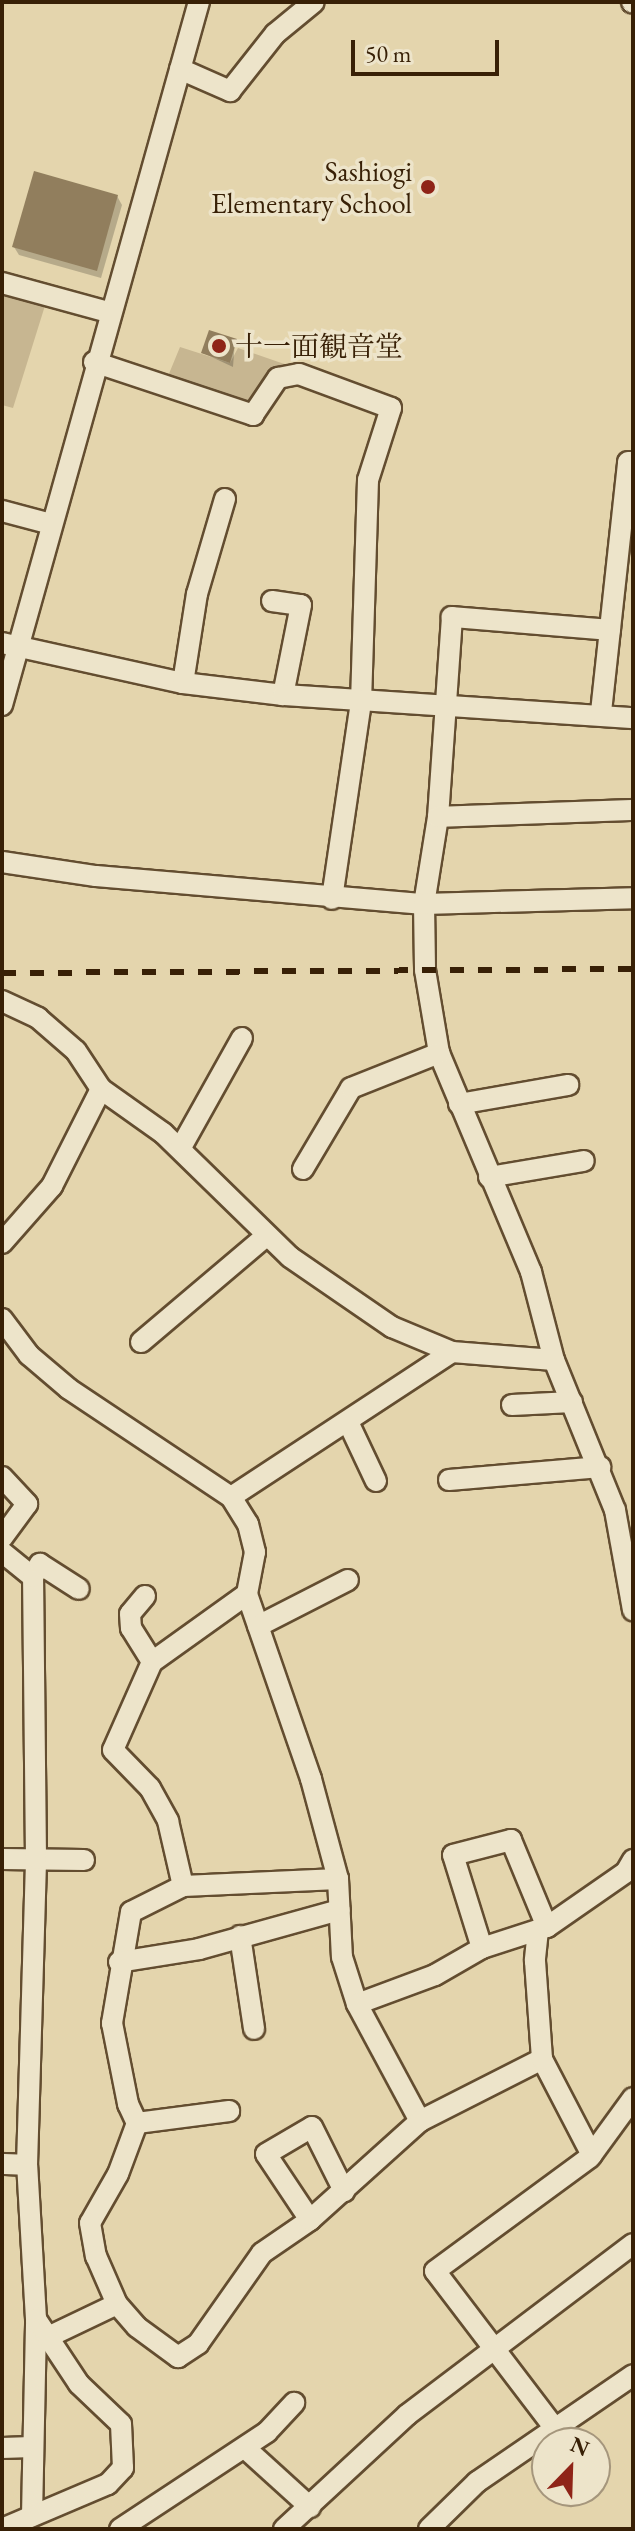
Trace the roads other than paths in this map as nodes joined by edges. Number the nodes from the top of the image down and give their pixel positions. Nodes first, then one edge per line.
1 (199, 2) edge
2 (314, 2) edge
3 (180, 69) junction
4 (2, 283) edge
5 (108, 312) junction
6 (94, 362) junction
7 (633, 462) edge
8 (225, 499) dead end
9 (2, 511) edge
10 (51, 524) junction
11 (272, 601) dead end
12 (610, 630) junction
13 (10, 644) edge
14 (183, 683) junction
15 (283, 695) junction
16 (361, 702) junction
17 (2, 705) edge
18 (445, 705) junction
19 (601, 712) junction
20 (633, 718) edge
21 (633, 810) edge
22 (438, 817) junction
23 (2, 862) edge
24 (633, 898) edge
25 (332, 899) junction
26 (424, 904) junction
27 (2, 1001) edge
28 (242, 1038) dead end
29 (439, 1053) junction
30 (568, 1085) dead end
31 (101, 1089) junction
32 (459, 1104) junction
33 (180, 1149) junction
34 (584, 1161) dead end
35 (303, 1169) dead end
36 (489, 1177) junction
37 (267, 1235) junction
38 (2, 1243) edge
39 (2, 1319) edge
40 (141, 1342) dead end
41 (452, 1352) junction
42 (554, 1360) junction
43 (572, 1402) junction
44 (512, 1405) dead end
45 (349, 1424) junction
46 (600, 1467) junction
47 (2, 1477) edge
48 (449, 1480) dead end
49 (376, 1481) dead end
50 (231, 1497) junction
51 (624, 1509) edge
52 (2, 1538) edge
53 (2, 1552) edge
54 (33, 1577) junction
55 (348, 1580) dead end
56 (79, 1589) dead end
57 (247, 1594) junction
58 (145, 1596) dead end
59 (633, 1610) edge
60 (258, 1626) junction
61 (152, 1662) junction
62 (2, 1859) edge
63 (36, 1859) junction
64 (84, 1860) dead end
65 (633, 1860) edge
66 (338, 1879) junction
67 (183, 1886) junction
68 (340, 1910) junction
69 (543, 1929) junction
70 (240, 1936) junction
71 (482, 1948) junction
72 (119, 1962) junction
73 (357, 2004) junction
74 (254, 2029) dead end
75 (542, 2059) junction
76 (633, 2098) edge
77 (229, 2111) dead end
78 (420, 2121) junction
79 (137, 2123) junction
80 (592, 2155) junction
81 (2, 2164) edge
82 (27, 2165) junction
83 (344, 2191) junction
84 (310, 2220) junction
85 (633, 2244) edge
86 (117, 2304) junction
87 (36, 2319) junction
88 (48, 2337) junction
89 (494, 2345) junction
90 (633, 2375) edge
91 (294, 2403) dead end
92 (554, 2427) edge
93 (570, 2427) edge
94 (32, 2447) junction
95 (2, 2448) edge
96 (245, 2448) junction
97 (531, 2451) edge
98 (310, 2507) junction
99 (32, 2516) junction
100 (2, 2529) edge
101 (120, 2529) edge
102 (284, 2529) edge
103 (429, 2529) edge

1 - 3 street
2 - 3 street
3 - 5 street
4 - 5 street
5 - 6 street
6 - 10 street
6 - 16 street
7 - 12 street
8 - 14 street
9 - 10 street
10 - 13 street
11 - 15 street
12 - 18 street
12 - 19 street
13 - 14 street
13 - 17 street
14 - 15 street
15 - 16 street
16 - 18 street
16 - 25 street
18 - 19 street
18 - 22 street
19 - 20 street
21 - 22 street
22 - 26 street
23 - 25 street
24 - 26 street
25 - 26 street
26 - 29 street
27 - 31 street
28 - 33 street
29 - 32 street
29 - 35 street
30 - 32 street
31 - 33 street
31 - 38 street
32 - 36 street
33 - 37 street
34 - 36 street
36 - 42 street
37 - 40 street
37 - 41 street
39 - 50 street
41 - 42 street
41 - 45 street
42 - 43 street
43 - 44 street
43 - 46 street
45 - 49 street
45 - 50 street
46 - 48 street
46 - 51 street
47 - 52 street
50 - 57 street
51 - 59 street
53 - 54 street
54 - 56 street
54 - 63 street
55 - 60 street
57 - 60 street
57 - 61 street
58 - 61 street
60 - 66 street
61 - 67 street
62 - 63 street
63 - 64 street
63 - 82 street
65 - 69 street
66 - 67 street
66 - 68 street
67 - 72 street
68 - 70 street
68 - 73 street
69 - 71 street
69 - 71 street
69 - 75 street
70 - 72 street
70 - 74 street
71 - 73 street
72 - 79 street
73 - 78 street
75 - 78 street
75 - 80 street
76 - 80 street
77 - 79 street
78 - 83 street
79 - 86 street
80 - 89 street
81 - 82 street
82 - 87 street
83 - 84 street
83 - 84 street
84 - 86 street
85 - 89 street
86 - 88 street
87 - 88 street
87 - 94 street
88 - 99 street
89 - 92 street
89 - 98 street
90 - 93 street
91 - 96 street
94 - 95 street
94 - 99 street
96 - 98 street
96 - 101 street
97 - 103 street
98 - 102 street
99 - 100 street

